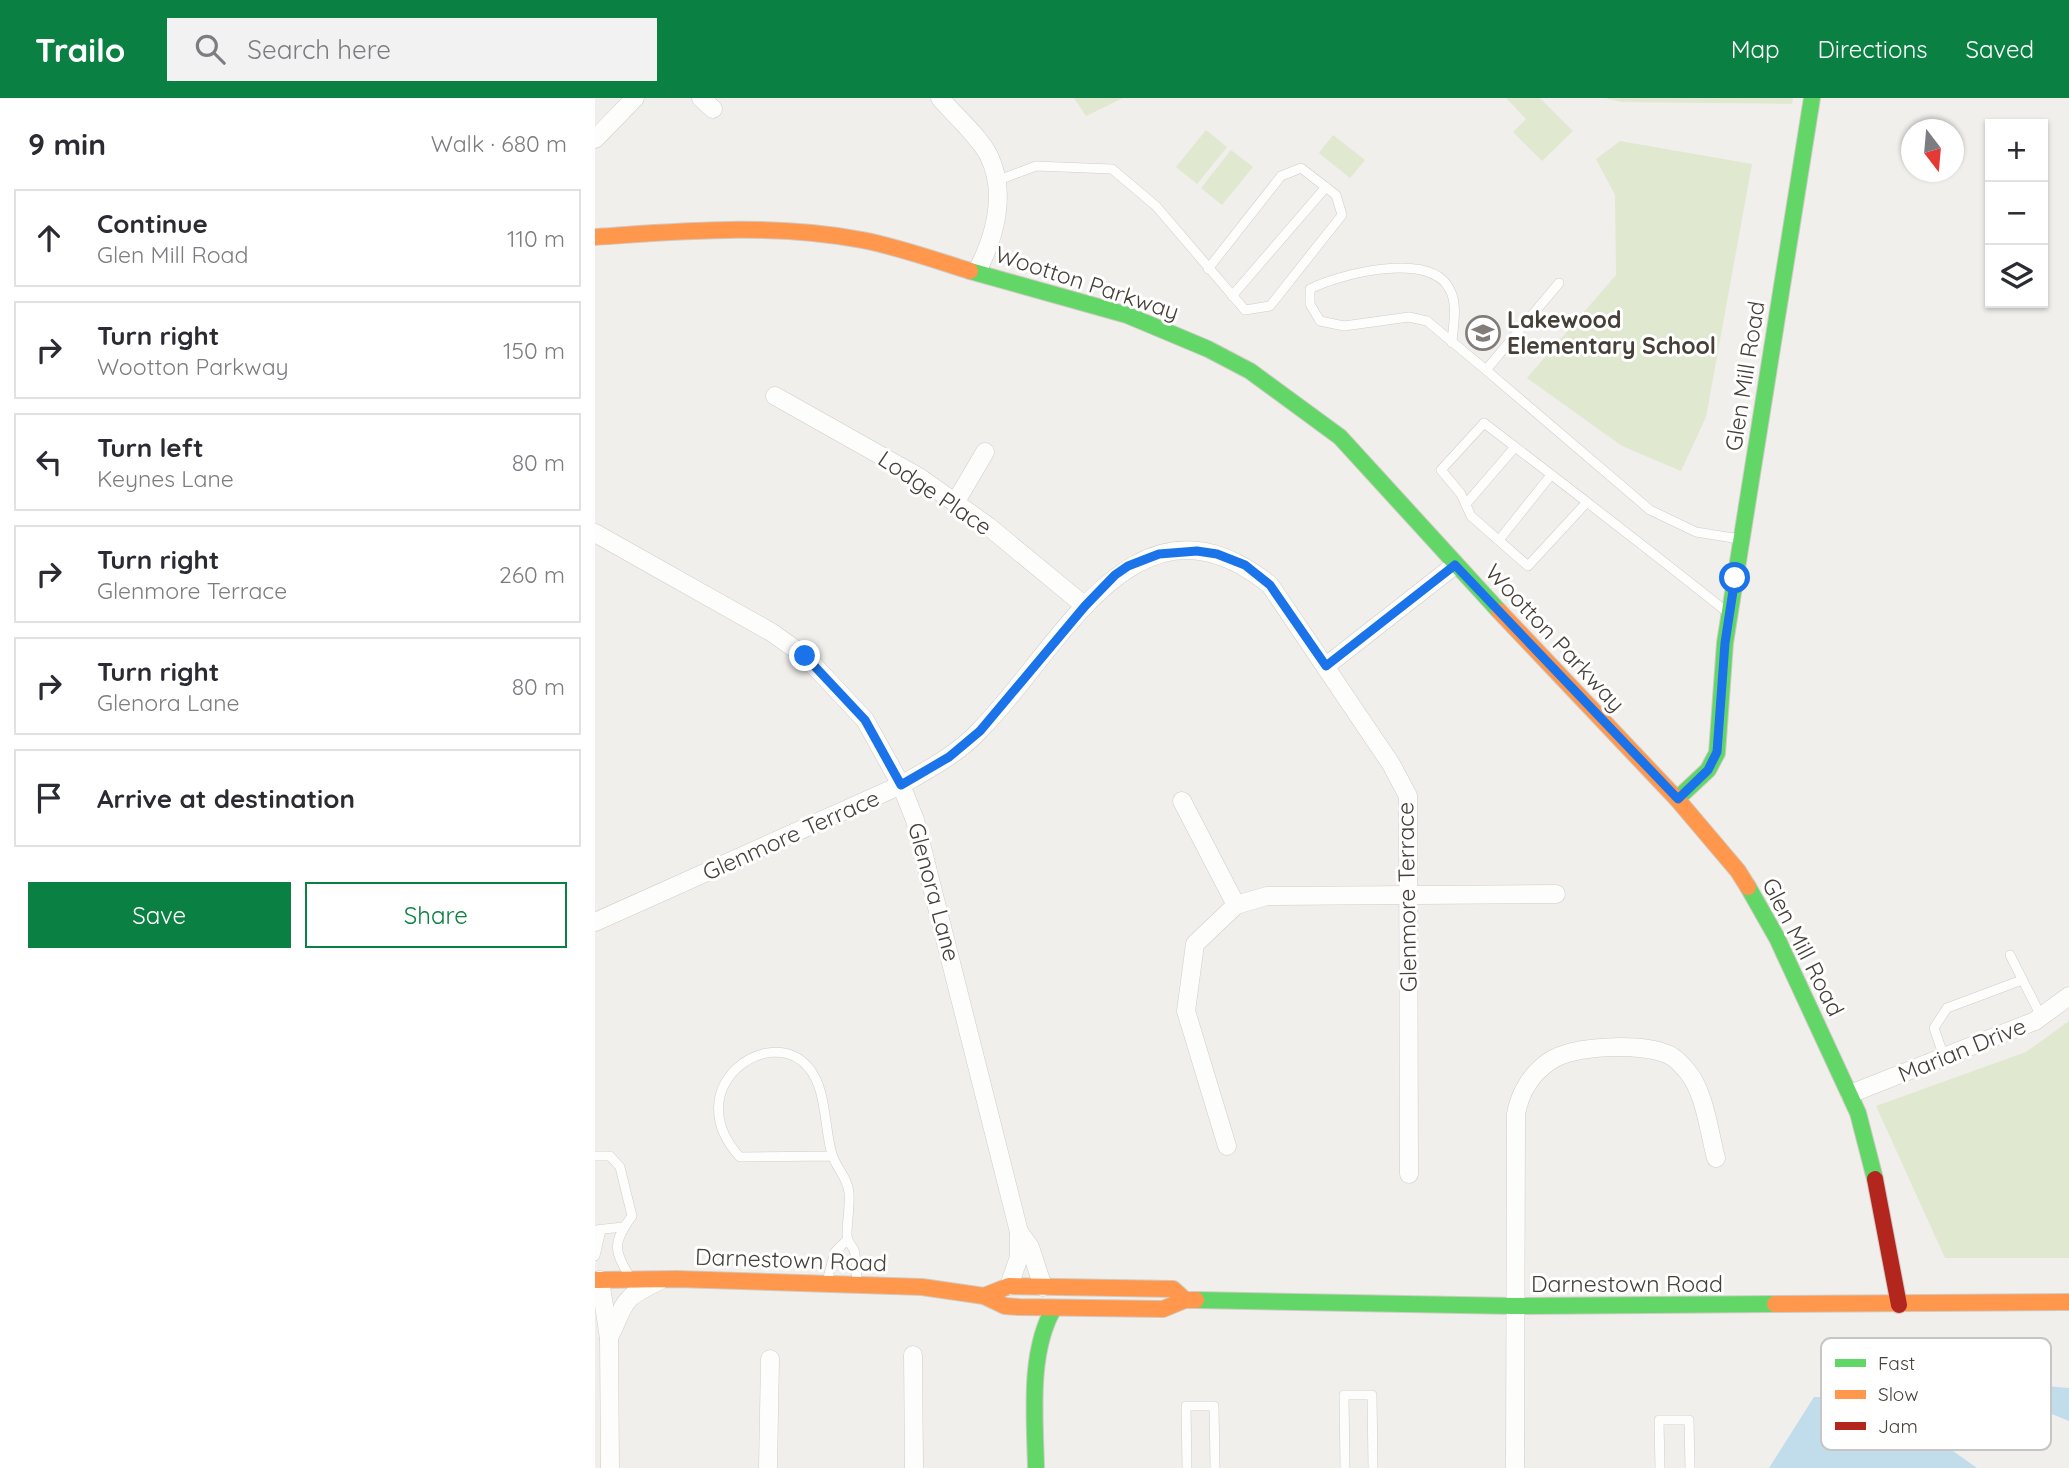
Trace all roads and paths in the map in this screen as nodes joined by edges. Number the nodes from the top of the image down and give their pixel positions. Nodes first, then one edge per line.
1 (635, 98) edge
2 (940, 98) edge
3 (1812, 98) edge
4 (595, 139) edge
5 (996, 181) junction
6 (1326, 187) junction
7 (595, 237) edge
8 (1208, 269) junction
9 (977, 271) junction
10 (1559, 283) dead end
11 (1232, 296) junction
12 (1452, 343) junction
13 (1486, 370) junction
14 (775, 396) dead end
15 (1515, 447) junction
16 (985, 452) dead end
17 (1551, 475) junction
18 (1587, 502) junction
19 (955, 503) junction
20 (1466, 504) junction
21 (595, 533) edge
22 (1499, 540) junction
23 (1741, 540) junction
24 (1455, 565) junction
25 (1085, 606) junction
26 (1731, 615) junction
27 (1326, 666) junction
28 (901, 785) junction
29 (1678, 799) junction
30 (1182, 801) dead end
31 (1556, 894) dead end
32 (1409, 896) junction
33 (1236, 905) junction
34 (595, 922) edge
35 (2010, 956) dead end
36 (2022, 980) junction
37 (2069, 996) edge
38 (2041, 1016) junction
39 (1944, 1056) junction
40 (1850, 1094) junction
41 (1227, 1146) dead end
42 (595, 1156) edge
43 (832, 1156) junction
44 (1716, 1158) dead end
45 (1409, 1174) dead end
46 (623, 1227) junction
47 (598, 1230) edge
48 (1019, 1232) junction
49 (847, 1240) junction
50 (595, 1256) edge
51 (631, 1278) junction
52 (665, 1279) junction
53 (597, 1280) edge
54 (825, 1284) junction
55 (1009, 1286) junction
56 (857, 1287) junction
57 (1043, 1287) junction
58 (984, 1296) junction
59 (1185, 1300) junction
60 (2069, 1302) edge
61 (1514, 1306) junction
62 (1899, 1306) junction
63 (1019, 1307) junction
64 (1054, 1308) junction
65 (1107, 1309) junction
66 (609, 1338) junction
67 (913, 1355) dead end
68 (770, 1359) dead end
69 (1034, 1380) junction
70 (610, 1468) edge
71 (768, 1468) edge
72 (913, 1468) edge
73 (1036, 1468) edge
74 (1187, 1468) edge
75 (1215, 1468) edge
76 (1345, 1468) edge
77 (1373, 1468) edge
78 (1515, 1468) edge
79 (1660, 1468) edge
80 (1690, 1468) edge

1 - 4 street
2 - 5 street
3 - 23 main road, Glen Mill Road
5 - 8 lane
5 - 9 street
6 - 8 lane
6 - 11 lane
6 - 11 lane
7 - 9 main road, Wootton Parkway
8 - 11 lane
9 - 24 main road, Wootton Parkway
10 - 13 lane
12 - 12 lane
12 - 13 lane
13 - 23 lane
14 - 19 street, Lodge Place
15 - 17 lane
15 - 20 lane
15 - 20 lane
16 - 19 street
17 - 18 lane
17 - 22 lane
18 - 22 lane
18 - 26 lane
19 - 25 street, Lodge Place
20 - 22 lane
21 - 28 street, Glenora Lane
23 - 26 main road, Glen Mill Road
24 - 27 street
24 - 29 main road, Wootton Parkway
25 - 27 street, Glenmore Terrace
25 - 28 street, Glenmore Terrace
26 - 29 main road, Glen Mill Road
27 - 32 street, Glenmore Terrace
28 - 34 street, Glenmore Terrace
28 - 48 street, Glenora Lane
29 - 40 main road, Glen Mill Road
30 - 33 street
31 - 32 street
32 - 33 street
32 - 45 street, Glenmore Terrace
33 - 41 street
35 - 36 lane
36 - 38 lane
36 - 39 lane
37 - 38 street, Marian Drive
38 - 39 street, Marian Drive
39 - 40 street, Marian Drive
40 - 62 main road, Glen Mill Road
42 - 46 lane
43 - 43 lane
43 - 49 lane
44 - 61 street
46 - 47 lane
46 - 51 lane
47 - 50 lane
48 - 55 street, Glenora Lane
48 - 57 street, Glenora Lane
49 - 54 lane
49 - 56 lane
51 - 52 main road, Darnestown Road
51 - 53 main road, Darnestown Road
52 - 54 main road, Darnestown Road
52 - 66 street
53 - 66 street
54 - 56 main road, Darnestown Road
55 - 57 main road, Darnestown Road
55 - 58 main road, Darnestown Road
56 - 58 main road, Darnestown Road
57 - 59 main road, Darnestown Road
57 - 65 main road
58 - 63 main road, Darnestown Road
59 - 61 main road, Darnestown Road
59 - 65 main road, Darnestown Road
60 - 62 main road, Darnestown Road
61 - 62 main road, Darnestown Road
61 - 78 street
63 - 64 main road, Darnestown Road
63 - 69 main road
64 - 65 main road, Darnestown Road
64 - 69 main road
66 - 70 street
67 - 72 street
68 - 71 street
69 - 73 main road
74 - 75 lane
76 - 77 lane
79 - 80 lane

